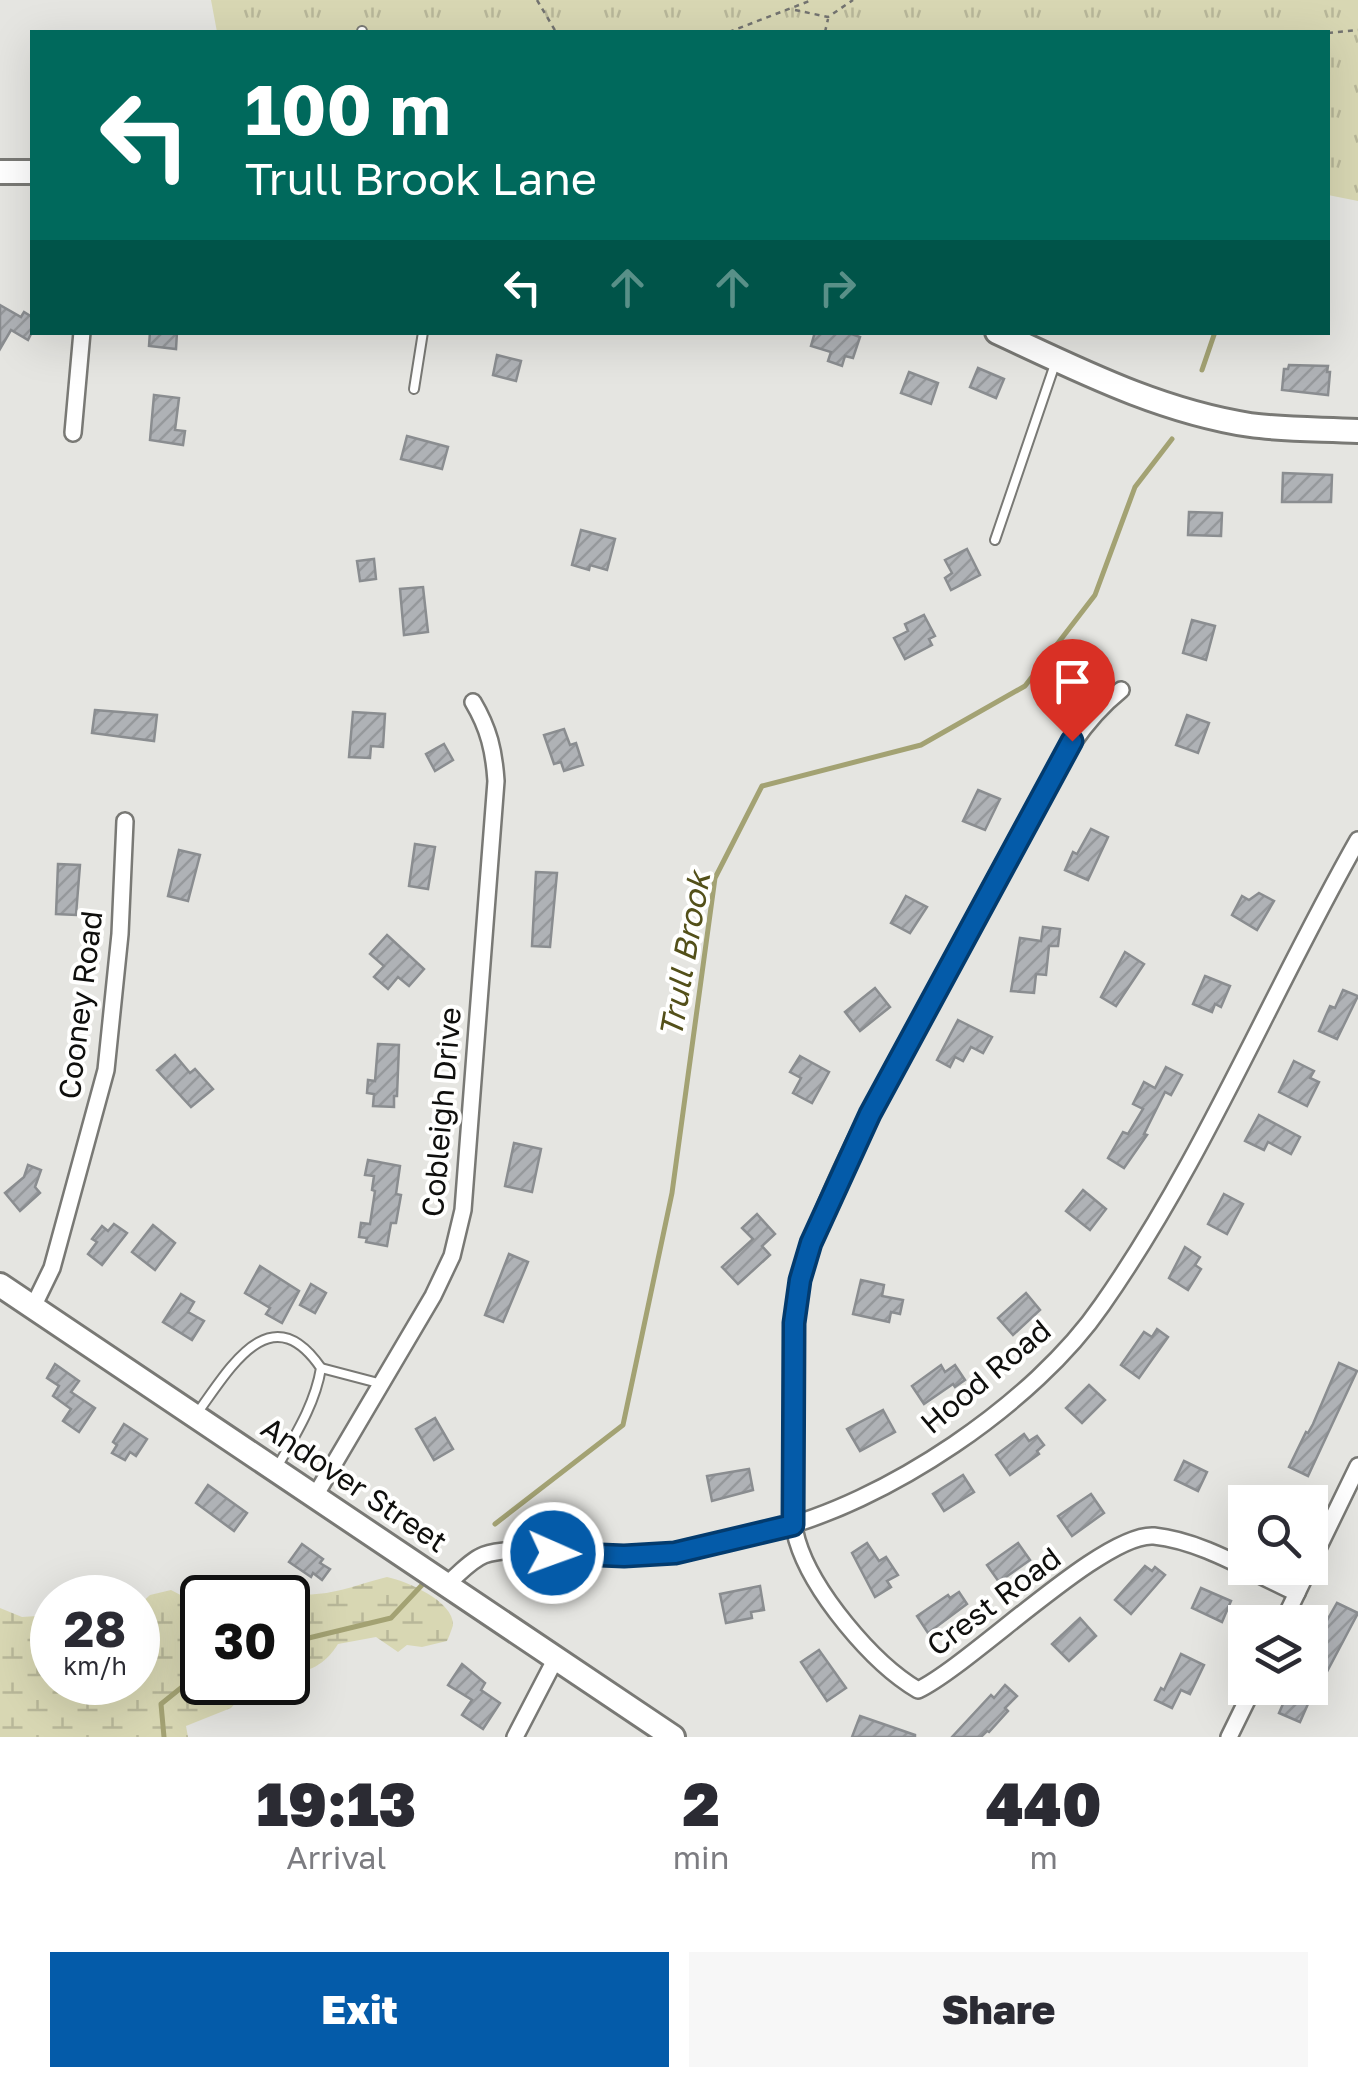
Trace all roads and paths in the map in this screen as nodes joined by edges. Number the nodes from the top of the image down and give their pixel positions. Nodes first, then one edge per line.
1 (537, 0) edge
2 (812, 0) edge
3 (853, 0) edge
4 (794, 10) junction
5 (828, 17) junction
6 (555, 30) edge
7 (735, 30) edge
8 (825, 30) edge
9 (1358, 30) edge
10 (1330, 33) edge
11 (0, 172) edge
12 (30, 172) edge
13 (82, 335) edge
14 (423, 335) edge
15 (1003, 335) edge
16 (1056, 361) junction
17 (414, 389) dead end
18 (1358, 431) edge
19 (74, 434) dead end
20 (995, 540) dead end
21 (1121, 690) dead end
22 (473, 702) dead end
23 (126, 821) dead end
24 (1358, 840) edge
25 (0, 1285) edge
26 (34, 1307) junction
27 (321, 1368) junction
28 (382, 1384) junction
29 (196, 1416) junction
30 (1358, 1466) edge
31 (276, 1470) junction
32 (315, 1496) junction
33 (793, 1525) junction
34 (1328, 1528) edge
35 (448, 1583) junction
36 (1300, 1585) edge
37 (1297, 1592) junction
38 (1291, 1605) edge
39 (556, 1658) junction
40 (1245, 1705) edge
41 (515, 1737) edge
42 (674, 1737) edge
43 (1228, 1737) edge

1 - 6 path
2 - 4 path
3 - 5 path
4 - 5 path
4 - 7 path
5 - 8 path
9 - 10 path
11 - 12 main road
13 - 19 street
14 - 17 lane
15 - 16 main road
16 - 18 main road
16 - 20 lane
21 - 33 street
22 - 28 street, Cobleigh Drive
23 - 26 street, Cooney Road
24 - 33 street, Hood Road
25 - 26 main road, Andover Street
26 - 29 main road, Andover Street
27 - 28 lane
27 - 29 lane
27 - 31 lane
28 - 32 street, Cobleigh Drive
29 - 31 main road, Andover Street
30 - 34 street
31 - 32 main road, Andover Street
32 - 35 main road, Andover Street
33 - 35 street, Hood Road
33 - 37 street, Crest Road
35 - 39 main road, Andover Street
36 - 37 street
37 - 38 street
39 - 41 street
39 - 42 main road, Andover Street
40 - 43 street

